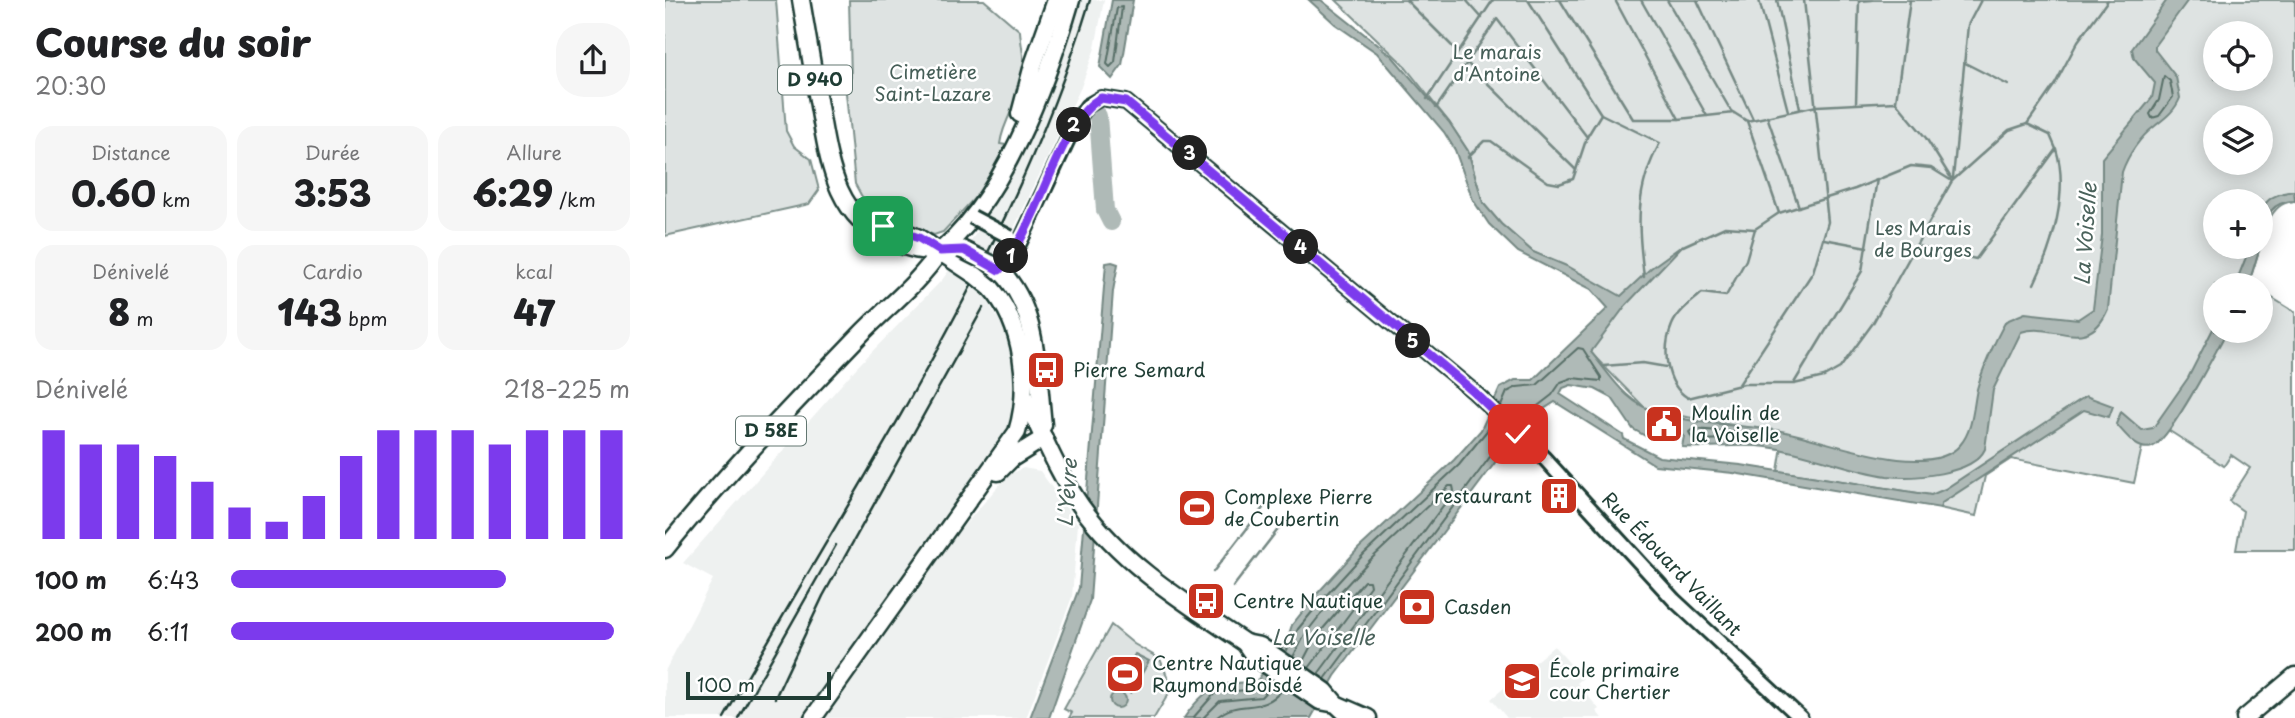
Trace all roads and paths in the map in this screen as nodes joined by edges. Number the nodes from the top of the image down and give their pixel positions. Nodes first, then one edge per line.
1 (801, 0) edge
2 (1049, 0) edge
3 (1058, 0) edge
4 (1070, 0) edge
5 (1047, 22) junction
6 (1031, 111) junction
7 (1010, 154) junction
8 (972, 217) junction
9 (1015, 239) junction
10 (951, 253) junction
11 (994, 274) junction
12 (1024, 396) junction
13 (1017, 432) junction
14 (1044, 438) junction
15 (971, 499) junction
16 (665, 549) edge
17 (2295, 676) edge
18 (1327, 699) junction
19 (813, 718) edge
20 (1351, 718) edge
21 (1368, 718) edge
22 (1801, 718) edge
23 (2245, 718) edge

1 - 10 main road, D 940
2 - 5 street
3 - 5 main road
3 - 6 street
4 - 6 main road
5 - 7 main road
6 - 7 main road
7 - 8 main road
8 - 9 street, bridge
8 - 10 main road
9 - 11 street
9 - 22 street, Rue Édouard Vaillant
10 - 11 main road, bridge
10 - 11 main road, bridge
10 - 16 main road, D 58E
11 - 12 main road
11 - 14 main road
12 - 13 main road
12 - 14 main road
13 - 14 main road
13 - 15 main road
14 - 15 main road
14 - 18 main road
15 - 19 main road
17 - 23 main road
18 - 20 main road
18 - 21 main road

